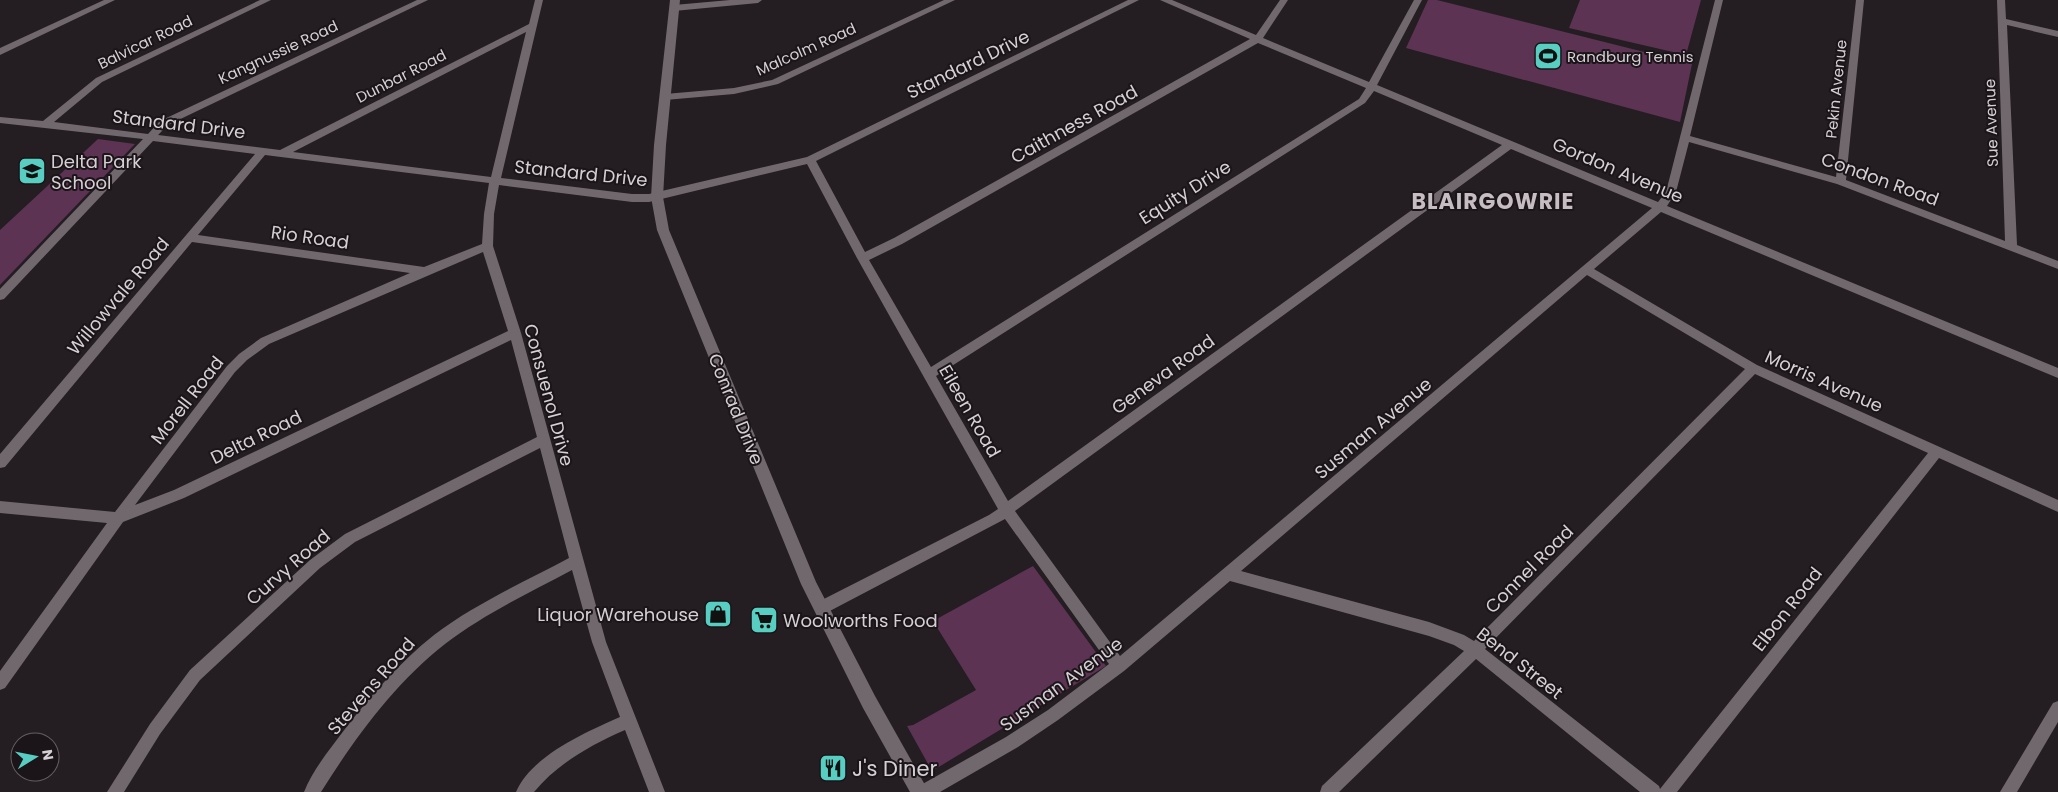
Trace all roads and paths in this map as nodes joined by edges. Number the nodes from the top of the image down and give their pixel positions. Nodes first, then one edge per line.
1 (111, 0) edge
2 (267, 0) edge
3 (424, 0) edge
4 (539, 0) edge
5 (758, 0) edge
6 (951, 0) edge
7 (1135, 0) edge
8 (1164, 0) edge
9 (1284, 0) edge
10 (1418, 0) edge
11 (1719, 0) edge
12 (1860, 0) edge
13 (2001, 0) edge
14 (675, 4) edge
15 (2002, 21) junction
16 (532, 26) junction
17 (2058, 34) edge
18 (1258, 39) junction
19 (0, 52) edge
20 (1371, 86) junction
21 (665, 97) junction
22 (0, 117) edge
23 (0, 120) edge
24 (16, 120) junction
25 (45, 124) junction
26 (151, 138) junction
27 (1686, 138) junction
28 (1510, 144) junction
29 (263, 151) junction
30 (283, 153) junction
31 (810, 160) junction
32 (495, 180) junction
33 (1841, 182) junction
34 (657, 197) junction
35 (1661, 206) junction
36 (190, 238) junction
37 (2010, 245) junction
38 (487, 246) junction
39 (863, 258) junction
40 (2058, 264) edge
41 (1586, 270) junction
42 (425, 271) junction
43 (0, 296) edge
44 (515, 333) junction
45 (1752, 368) junction
46 (2058, 373) edge
47 (929, 375) junction
48 (543, 440) junction
49 (1937, 451) junction
50 (0, 464) edge
51 (2058, 506) edge
52 (0, 507) edge
53 (1006, 510) junction
54 (118, 518) junction
55 (576, 561) junction
56 (1228, 574) junction
57 (821, 608) junction
58 (1475, 650) junction
59 (1119, 666) junction
60 (0, 683) edge
61 (2058, 708) edge
62 (630, 720) junction
63 (115, 792) edge
64 (312, 792) edge
65 (524, 792) edge
66 (658, 792) edge
67 (920, 792) edge
68 (925, 792) edge
69 (1328, 792) edge
70 (1653, 792) edge
71 (1667, 792) edge
72 (2008, 792) edge

1 - 19 street
2 - 25 street, Balvicar Road
3 - 26 street, Kangnussie Road
4 - 16 street, Consuenol Drive
5 - 14 street
6 - 21 street, Malcolm Road
7 - 31 street, Standard Drive
8 - 18 street, Gordon Avenue
9 - 18 street, Caithness Road
10 - 20 street, Equity Drive
11 - 27 street, Susman Avenue
12 - 33 street, Pekin Avenue
13 - 15 street, Sue Avenue
14 - 21 street, Conrad Drive
15 - 17 street
15 - 37 street, Sue Avenue
16 - 30 street, Dunbar Road
16 - 32 street, Consuenol Drive
18 - 20 street, Gordon Avenue
18 - 39 street, Caithness Road
20 - 28 street, Gordon Avenue
20 - 47 street, Equity Drive
21 - 34 street, Conrad Drive
22 - 24 street, Standard Drive
23 - 24 street, Standard Drive
24 - 25 street, Standard Drive
25 - 26 street, Standard Drive
26 - 29 street, Standard Drive
26 - 43 street, Kangnussie Road
27 - 33 street, Condon Road
27 - 35 street, Susman Avenue
28 - 35 street, Gordon Avenue
28 - 53 street, Geneva Road
29 - 30 street, Standard Drive
29 - 36 street, Willowvale Road
30 - 32 street, Standard Drive
31 - 34 street, Standard Drive
31 - 39 street, Eileen Road
32 - 34 street, Standard Drive
32 - 38 street, Consuenol Drive
33 - 37 street, Condon Road
34 - 57 street, Conrad Drive
35 - 41 street, Susman Avenue
35 - 46 street, Gordon Avenue
36 - 42 street, Rio Road
36 - 50 street, Willowvale Road
37 - 40 street, Condon Road
38 - 42 street, Morell Road
38 - 44 street, Consuenol Drive
39 - 47 street, Eileen Road
41 - 45 street, Morris Avenue
41 - 56 street, Susman Avenue
42 - 54 street, Morell Road
44 - 48 street, Consuenol Drive
44 - 54 street, Delta Road
45 - 49 street, Morris Avenue
45 - 58 street, Connel Road
47 - 53 street, Eileen Road
48 - 55 street, Consuenol Drive
48 - 63 street, Curvy Road
49 - 51 street, Morris Avenue
49 - 71 street, Elbon Road
52 - 54 street, Delta Road
53 - 57 street, Geneva Road
53 - 59 street, Eileen Road
54 - 60 street, Morell Road
55 - 62 street, Consuenol Drive
55 - 64 street, Stevens Road
56 - 58 street, Bend Street
56 - 59 street, Susman Avenue
57 - 67 street, Conrad Drive
58 - 69 street, Connel Road
58 - 70 street, Bend Street
59 - 68 street, Susman Avenue
61 - 72 street
62 - 65 street
62 - 66 street, Consuenol Drive

